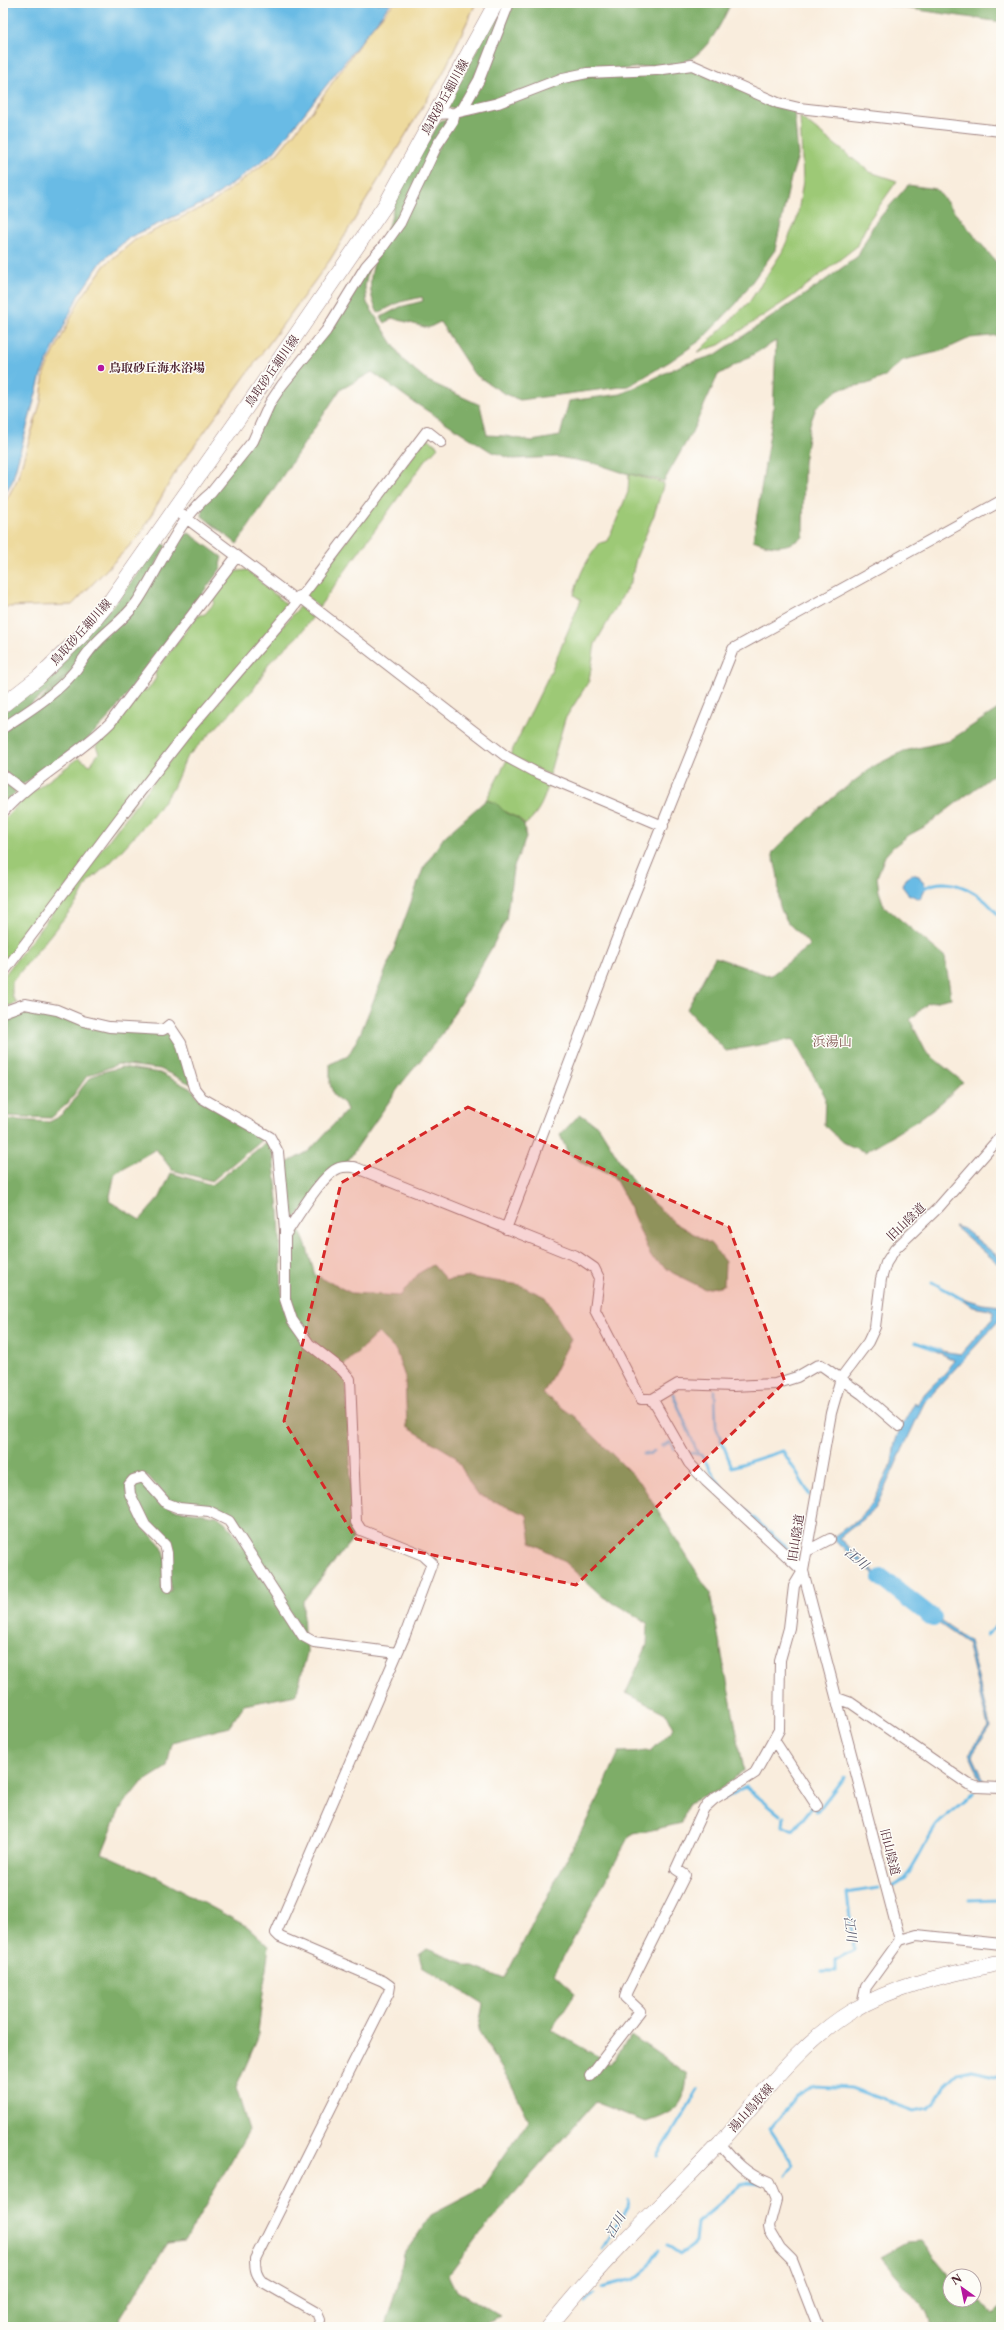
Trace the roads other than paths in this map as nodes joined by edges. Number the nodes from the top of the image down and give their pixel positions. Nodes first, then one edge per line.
1 (496, 3) edge
2 (509, 3) edge
3 (436, 114) junction
4 (455, 114) junction
5 (1001, 130) edge
6 (441, 442) dead end
7 (1001, 501) edge
8 (174, 509) junction
9 (188, 519) junction
10 (237, 556) junction
11 (298, 599) junction
12 (3, 705) edge
13 (3, 728) edge
14 (3, 775) edge
15 (24, 791) junction
16 (3, 812) edge
17 (663, 826) junction
18 (3, 973) edge
19 (3, 1012) edge
20 (1001, 1136) edge
21 (506, 1229) junction
22 (285, 1235) junction
23 (841, 1378) junction
24 (651, 1400) junction
25 (900, 1426) dead end
26 (830, 1539) dead end
27 (807, 1551) junction
28 (803, 1571) junction
29 (168, 1587) dead end
30 (397, 1653) junction
31 (837, 1698) junction
32 (774, 1740) junction
33 (1001, 1788) edge
34 (817, 1806) dead end
35 (900, 1940) junction
36 (1001, 1944) edge
37 (1001, 1963) edge
38 (862, 2006) junction
39 (590, 2076) dead end
40 (720, 2143) junction
41 (318, 2327) edge
42 (550, 2327) edge
43 (818, 2327) edge

1 - 3 main road, 鳥取砂丘細川線
2 - 4 street
3 - 4 street
3 - 8 main road, 鳥取砂丘細川線
4 - 5 street
4 - 9 street
6 - 11 street
7 - 17 street
8 - 9 street
8 - 12 main road, 鳥取砂丘細川線
9 - 10 street
9 - 13 street
10 - 11 street
10 - 15 street
11 - 17 street
11 - 18 street
14 - 15 street
15 - 16 street
17 - 21 street
19 - 22 street
20 - 23 street, 旧山陰道
21 - 22 street
21 - 24 street
22 - 30 street
23 - 24 street
23 - 25 street
23 - 27 street, 旧山陰道
24 - 28 street
26 - 27 street
27 - 28 street, 旧山陰道
28 - 31 street, 旧山陰道
28 - 32 street
29 - 30 street
30 - 41 street
31 - 33 street
31 - 35 street, 旧山陰道
32 - 34 street
32 - 39 street
35 - 36 street
35 - 38 street
37 - 38 main road, 湯山鳥取線
38 - 40 main road, 湯山鳥取線
40 - 42 main road, 湯山鳥取線
40 - 43 street

